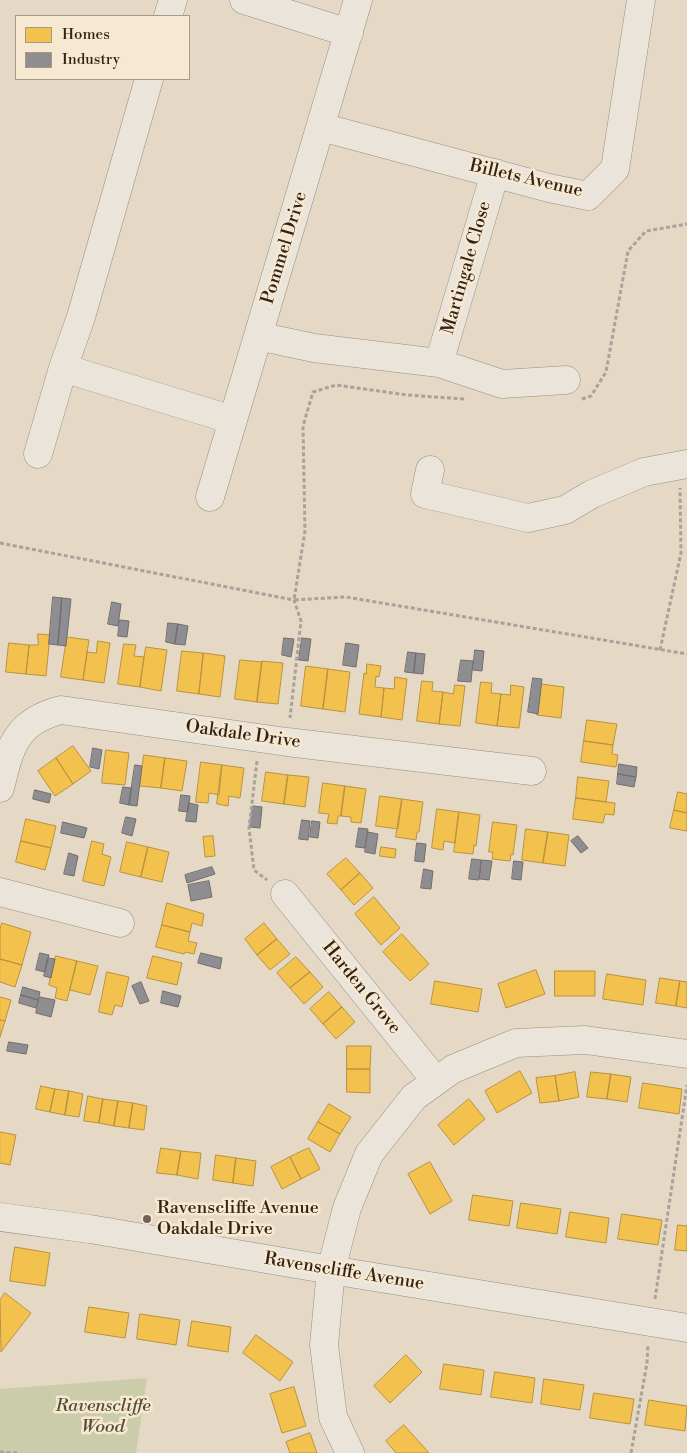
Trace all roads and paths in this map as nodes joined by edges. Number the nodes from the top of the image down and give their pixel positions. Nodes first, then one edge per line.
1 (173, 0) edge
2 (244, 0) edge
3 (358, 0) edge
4 (641, 0) edge
5 (168, 15) edge
6 (349, 32) junction
7 (150, 80) edge
8 (321, 126) junction
9 (495, 173) junction
10 (258, 336) junction
11 (439, 363) junction
12 (63, 368) junction
13 (566, 380) dead end
14 (233, 420) junction
15 (38, 454) dead end
16 (684, 464) edge
17 (430, 470) dead end
18 (210, 497) dead end
19 (0, 543) edge
20 (294, 600) junction
21 (660, 650) junction
22 (687, 654) edge
23 (289, 724) dead end
24 (257, 760) dead end
25 (532, 771) dead end
26 (0, 788) edge
27 (0, 892) edge
28 (285, 894) joint
29 (120, 923) dead end
30 (687, 1054) edge
31 (436, 1081) junction
32 (687, 1084) edge
33 (0, 1217) edge
34 (331, 1270) junction
35 (655, 1306) dead end
36 (687, 1328) edge
37 (649, 1340) dead end
38 (0, 1452) edge
39 (16, 1453) edge
40 (350, 1453) edge
41 (631, 1453) edge

1 - 5 street
2 - 6 street
3 - 6 street, Pommel Drive
4 - 9 street, Billets Avenue
6 - 8 street, Pommel Drive
7 - 12 street
8 - 9 street, Billets Avenue
8 - 10 street, Pommel Drive
9 - 11 street, Martingale Close
10 - 11 street
10 - 14 street, Pommel Drive
11 - 13 street
12 - 14 street
12 - 15 street
14 - 18 street, Pommel Drive
16 - 17 street
16 - 21 path
19 - 20 path
20 - 21 path
20 - 23 path
21 - 22 path
24 - 28 path
25 - 26 street, Oakdale Drive
27 - 29 street
28 - 31 street, Harden Grove
30 - 31 street
31 - 34 street
32 - 35 path
33 - 34 street, Ravenscliffe Avenue
34 - 36 street, Ravenscliffe Avenue
34 - 40 street
37 - 41 path
38 - 39 path

